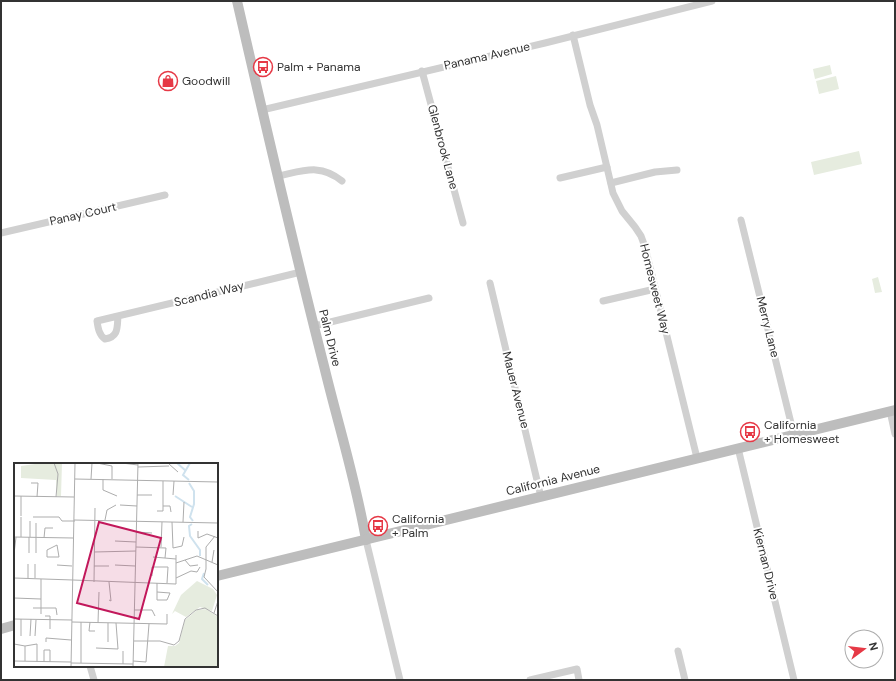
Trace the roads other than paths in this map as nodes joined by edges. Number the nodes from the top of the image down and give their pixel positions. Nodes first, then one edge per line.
1 (237, 1) edge
2 (712, 1) edge
3 (573, 35) junction
4 (422, 71) junction
5 (262, 110) junction
6 (607, 167) junction
7 (677, 170) dead end
8 (278, 176) junction
9 (560, 178) dead end
10 (342, 182) dead end
11 (611, 183) junction
12 (165, 195) dead end
13 (741, 220) dead end
14 (463, 223) dead end
15 (1, 233) edge
16 (301, 272) junction
17 (490, 283) dead end
18 (655, 289) junction
19 (429, 298) dead end
20 (603, 300) dead end
21 (118, 316) dead end
22 (314, 326) junction
23 (892, 410) edge
24 (895, 434) edge
25 (793, 435) junction
26 (738, 448) junction
27 (697, 458) junction
28 (541, 496) junction
29 (366, 540) junction
30 (218, 576) edge
31 (14, 625) edge
32 (1, 629) edge
33 (678, 651) dead end
34 (90, 667) edge
35 (94, 680) edge
36 (400, 680) edge
37 (530, 680) edge
38 (579, 680) edge
39 (685, 680) edge
40 (794, 680) edge

1 - 5 street, Palm Drive
2 - 3 street, Panama Avenue
3 - 4 street, Panama Avenue
3 - 6 street, Homesweet Way
4 - 5 street, Panama Avenue
4 - 14 street, Glenbrook Lane
5 - 8 street, Palm Drive
6 - 9 street
6 - 11 street, Homesweet Way
7 - 11 street
8 - 10 street
8 - 16 street, Palm Drive
11 - 18 street, Homesweet Way
12 - 15 street, Panay Court
13 - 25 street, Merry Lane
16 - 21 street, Scandia Way
16 - 22 street, Palm Drive
17 - 28 street, Mauer Avenue
18 - 20 street
18 - 27 street, Homesweet Way
19 - 22 street
22 - 29 street, Palm Drive
23 - 24 street
23 - 25 street, California Avenue
25 - 26 street, California Avenue
26 - 27 street, California Avenue
26 - 40 street, Kiernan Drive
27 - 28 street, California Avenue
28 - 29 street, California Avenue
29 - 30 street, California Avenue
29 - 36 street, Palm Drive
31 - 32 street
33 - 39 street
34 - 35 street
37 - 38 street

